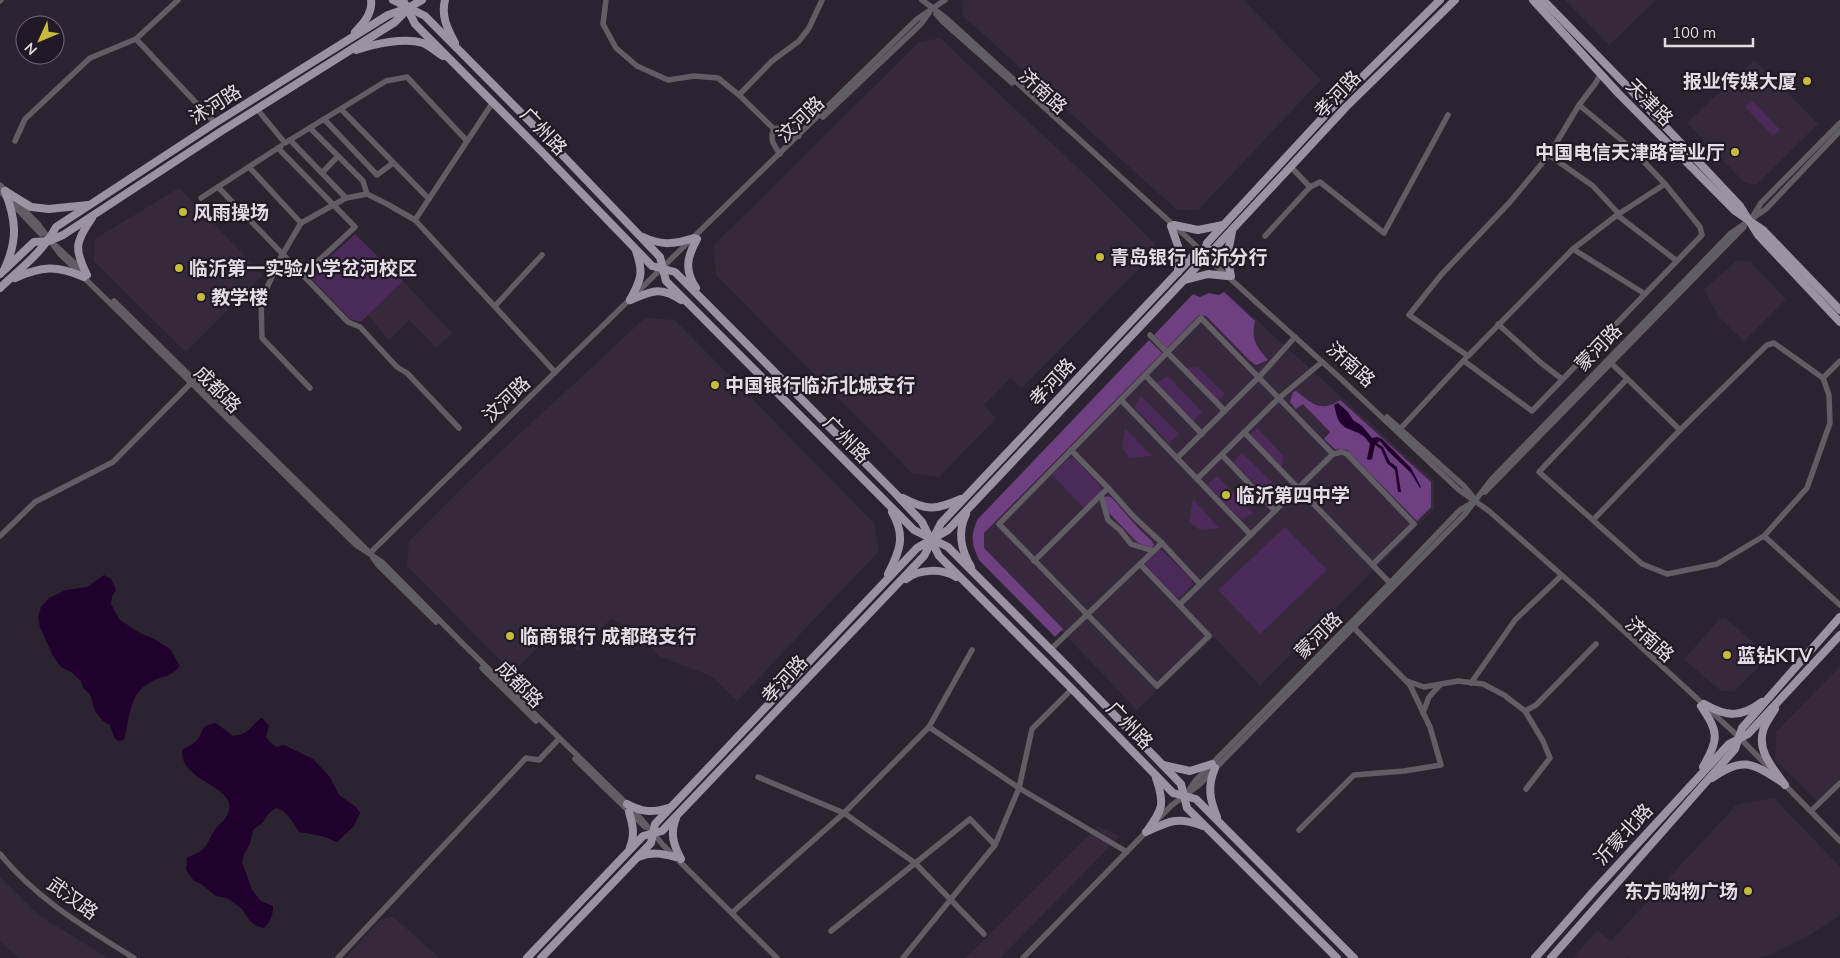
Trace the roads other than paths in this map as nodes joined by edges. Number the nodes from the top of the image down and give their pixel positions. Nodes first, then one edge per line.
1 (178, 0) edge
2 (371, 0) edge
3 (393, 0) edge
4 (403, 0) edge
5 (413, 0) edge
6 (422, 0) edge
7 (445, 0) edge
8 (606, 0) edge
9 (822, 0) edge
10 (923, 0) edge
11 (938, 0) edge
12 (945, 0) edge
13 (1440, 0) edge
14 (1454, 0) edge
15 (1533, 0) edge
16 (1543, 0) edge
17 (408, 8) junction
18 (932, 9) junction
19 (136, 39) junction
20 (346, 42) junction
21 (459, 51) junction
22 (347, 53) junction
23 (452, 61) junction
24 (1601, 74) junction
25 (740, 95) junction
26 (492, 102) junction
27 (1578, 105) junction
28 (257, 109) junction
29 (341, 109) junction
30 (1448, 115) dead end
31 (324, 120) junction
32 (1840, 123) edge
33 (215, 124) junction
34 (310, 128) junction
35 (774, 129) junction
36 (1840, 132) edge
37 (799, 136) junction
38 (15, 141) dead end
39 (467, 141) junction
40 (287, 142) junction
41 (278, 148) junction
42 (780, 154) junction
43 (1549, 155) junction
44 (338, 156) junction
45 (393, 163) junction
46 (248, 167) junction
47 (1291, 167) junction
48 (322, 173) junction
49 (1665, 184) junction
50 (218, 187) junction
51 (1310, 187) junction
52 (2, 189) edge
53 (367, 194) junction
54 (201, 198) dead end
55 (346, 198) junction
56 (429, 199) junction
57 (9, 200) junction
58 (90, 205) junction
59 (334, 205) junction
60 (96, 213) junction
61 (1618, 215) junction
62 (415, 220) junction
63 (1749, 221) junction
64 (301, 223) junction
65 (1223, 225) junction
66 (1173, 226) junction
67 (1232, 230) junction
68 (639, 235) junction
69 (1265, 236) dead end
70 (696, 238) junction
71 (49, 241) junction
72 (634, 247) junction
73 (1572, 249) junction
74 (1203, 253) junction
75 (283, 254) junction
76 (542, 255) dead end
77 (1678, 261) junction
78 (664, 268) junction
79 (1178, 272) junction
80 (1, 273) edge
81 (303, 275) junction
82 (86, 276) junction
83 (1229, 276) junction
84 (8, 280) junction
85 (1185, 280) junction
86 (0, 288) edge
87 (1645, 294) junction
88 (630, 300) junction
89 (704, 300) junction
90 (495, 306) junction
91 (694, 308) junction
92 (1840, 310) edge
93 (1840, 322) edge
94 (1498, 324) junction
95 (1150, 335) dead end
96 (1295, 337) junction
97 (1168, 353) junction
98 (1468, 356) junction
99 (1464, 361) junction
100 (1840, 361) edge
101 (1322, 362) junction
102 (1611, 363) junction
103 (555, 372) junction
104 (1145, 375) junction
105 (1259, 377) junction
106 (1823, 378) junction
107 (1562, 379) junction
108 (1627, 379) junction
109 (191, 383) junction
110 (310, 388) dead end
111 (1279, 398) junction
112 (1121, 400) junction
113 (1225, 411) junction
114 (459, 428) dead end
115 (1400, 429) junction
116 (1680, 430) junction
117 (1244, 432) junction
118 (1202, 434) junction
119 (1071, 450) junction
120 (1333, 454) junction
121 (1222, 455) junction
122 (1177, 458) junction
123 (1197, 479) junction
124 (1108, 488) junction
125 (1299, 488) junction
126 (895, 493) junction
127 (1101, 495) junction
128 (965, 498) junction
129 (1476, 501) junction
130 (886, 502) junction
131 (971, 506) junction
132 (1276, 511) junction
133 (1593, 520) junction
134 (1251, 535) junction
135 (0, 536) edge
136 (1764, 536) junction
137 (932, 540) junction
138 (1162, 543) junction
139 (1153, 551) junction
140 (370, 553) junction
141 (1034, 561) junction
142 (1140, 564) junction
143 (1373, 564) junction
144 (976, 576) junction
145 (1560, 578) junction
146 (885, 581) junction
147 (1390, 583) junction
148 (1200, 584) junction
149 (968, 585) junction
150 (890, 590) junction
151 (1179, 605) junction
152 (1840, 605) edge
153 (1088, 615) junction
154 (1840, 617) edge
155 (1354, 628) junction
156 (1840, 635) edge
157 (1596, 644) dead end
158 (972, 650) dead end
159 (1050, 650) junction
160 (1406, 681) junction
161 (1471, 683) junction
162 (1440, 685) junction
163 (1072, 689) junction
164 (1779, 695) junction
165 (1702, 705) junction
166 (1526, 711) junction
167 (1424, 713) junction
168 (929, 727) junction
169 (1740, 738) junction
170 (557, 742) junction
171 (1162, 765) junction
172 (1214, 766) junction
173 (1156, 776) junction
174 (758, 778) dead end
175 (1698, 783) junction
176 (1840, 783) edge
177 (1785, 785) junction
178 (1018, 788) junction
179 (1526, 789) dead end
180 (1185, 796) junction
181 (627, 804) junction
182 (670, 808) junction
183 (1811, 811) junction
184 (629, 812) junction
185 (844, 814) junction
186 (677, 815) junction
187 (1219, 822) junction
188 (1208, 828) junction
189 (1298, 830) dead end
190 (1146, 832) junction
191 (653, 833) junction
192 (1840, 841) edge
193 (995, 845) junction
194 (628, 851) junction
195 (1127, 852) junction
196 (0, 854) edge
197 (678, 858) junction
198 (634, 859) junction
199 (915, 863) junction
200 (950, 900) junction
201 (734, 912) junction
202 (831, 930) dead end
203 (984, 934) dead end
204 (134, 958) edge
205 (338, 958) edge
206 (527, 958) edge
207 (541, 958) edge
208 (777, 958) edge
209 (782, 958) edge
210 (903, 958) edge
211 (1023, 958) edge
212 (1337, 958) edge
213 (1354, 958) edge
214 (1535, 958) edge
215 (1551, 958) edge

1 - 19 street
2 - 20 main road
3 - 17 main road, 广州路
4 - 17 main road, 广州路
5 - 17 main road, 沭河路
6 - 17 main road, 沭河路
7 - 21 main road
8 - 25 street
9 - 25 street
10 - 18 street, 济南路
11 - 18 street, 汶河路
12 - 18 street, 汶河路
13 - 65 main road, 孝河路
14 - 47 main road, 孝河路
15 - 24 main road, 天津路
16 - 63 main road, 天津路
17 - 20 main road, 沭河路
17 - 21 main road, 广州路
17 - 22 main road, 沭河路
17 - 23 main road, 广州路
18 - 37 street, 汶河路
18 - 66 street, 济南路
18 - 70 street, 汶河路
19 - 33 street
19 - 38 street
20 - 33 main road, 沭河路
21 - 68 main road, 广州路
22 - 23 main road
22 - 28 main road, 沭河路
23 - 26 main road, 广州路
24 - 27 street
24 - 63 main road, 天津路
25 - 35 street
26 - 39 street
26 - 72 main road, 广州路
27 - 43 street
27 - 49 street
28 - 40 street
28 - 60 main road, 沭河路
29 - 31 street
29 - 39 street
29 - 45 street
30 - 51 street
31 - 34 street
31 - 45 street
32 - 63 street, 蒙河路
33 - 58 main road, 沭河路
34 - 40 street
34 - 44 street
35 - 37 street
35 - 42 street
36 - 63 street, 蒙河路
37 - 42 street, 汶河路
39 - 56 street
40 - 41 street
40 - 48 street
41 - 46 street
41 - 59 street
42 - 70 street, 汶河路
43 - 61 street
43 - 98 street
44 - 48 street
44 - 53 street
45 - 56 street
46 - 50 street
46 - 64 street
47 - 51 street
47 - 67 main road, 孝河路
48 - 55 street
49 - 61 street
49 - 77 street
50 - 54 street
50 - 75 street
51 - 69 street
52 - 57 main road
52 - 58 main road
52 - 71 street, 成都路
53 - 55 street
53 - 62 street
55 - 59 street
56 - 62 street
57 - 71 street, 成都路
57 - 80 main road
58 - 71 main road, 沭河路
59 - 64 street
59 - 81 street
60 - 71 main road, 沭河路
60 - 82 main road
61 - 73 street
61 - 77 street
62 - 90 street
63 - 92 main road, 天津路
63 - 93 main road, 天津路
63 - 102 street, 蒙河路
63 - 129 street, 蒙河路
64 - 75 street
65 - 66 main road
65 - 74 main road, 孝河路
66 - 74 street, 济南路
66 - 79 main road
67 - 74 main road, 孝河路
67 - 83 main road
68 - 70 main road
68 - 78 main road, 广州路
70 - 78 street, 汶河路
70 - 89 main road
71 - 80 main road, 沭河路
71 - 82 street, 成都路
71 - 84 main road, 沭河路
72 - 78 main road, 广州路
72 - 88 main road
73 - 87 street
73 - 94 street
74 - 79 main road, 孝河路
74 - 83 street, 济南路
74 - 85 main road, 孝河路
75 - 81 street
75 - 110 street
76 - 90 street
77 - 87 street
78 - 88 street, 汶河路
78 - 89 main road, 广州路
78 - 91 main road, 广州路
79 - 128 main road, 孝河路
81 - 114 street
82 - 84 main road
82 - 109 street, 成都路
82 - 140 street, 成都路
83 - 85 main road
83 - 96 street, 济南路
83 - 115 street, 济南路
84 - 86 main road, 沭河路
85 - 131 main road, 孝河路
87 - 107 street
88 - 91 main road
88 - 103 street, 汶河路
89 - 126 main road, 广州路
90 - 103 street
91 - 130 main road, 广州路
94 - 98 street
94 - 107 street
95 - 97 street
96 - 101 street, 济南路
96 - 105 street
97 - 104 street
97 - 105 street
97 - 113 street
98 - 99 street
99 - 107 street
99 - 115 street
100 - 106 street
101 - 111 street
101 - 129 street, 济南路
102 - 108 street
102 - 129 street, 蒙河路
103 - 140 street, 汶河路
104 - 112 street
104 - 118 street
105 - 111 street
105 - 113 street
106 - 116 street
106 - 136 street
108 - 116 street
108 - 133 street
109 - 135 street
109 - 140 street, 成都路
111 - 117 street
111 - 120 street
112 - 119 street
112 - 122 street
113 - 118 street
115 - 129 street, 济南路
116 - 133 street
117 - 121 street
117 - 125 street
118 - 122 street
119 - 124 street
119 - 141 street
120 - 125 street
120 - 143 street
121 - 123 street
121 - 132 street
122 - 123 street
123 - 134 street
124 - 127 street
124 - 138 street
125 - 132 street
125 - 143 street
126 - 128 main road
126 - 137 main road, 广州路
127 - 139 street
127 - 141 street
128 - 137 main road, 孝河路
129 - 145 street, 济南路
129 - 147 street, 蒙河路
129 - 155 street, 蒙河路
129 - 165 street, 济南路
130 - 137 main road, 广州路
130 - 146 main road
131 - 137 main road, 孝河路
131 - 144 main road
132 - 134 street
133 - 136 street
134 - 148 street
136 - 152 street
137 - 144 main road, 广州路
137 - 146 main road, 孝河路
137 - 149 main road, 广州路
137 - 150 main road, 孝河路
138 - 139 street
138 - 148 street
139 - 142 street
140 - 170 street, 成都路
140 - 181 street, 成都路
141 - 153 street
142 - 151 street
142 - 153 street
143 - 147 street
144 - 159 main road, 广州路
145 - 161 street
145 - 165 street, 济南路
146 - 182 main road, 孝河路
147 - 172 street, 蒙河路
148 - 151 street
149 - 150 main road
149 - 163 main road, 广州路
150 - 186 main road, 孝河路
151 - 153 street
153 - 159 street
154 - 164 main road, 沂蒙北路
155 - 160 street
155 - 172 street, 蒙河路
156 - 164 main road, 沂蒙北路
157 - 166 street
158 - 168 street
159 - 171 main road, 广州路
160 - 162 street
160 - 167 street
161 - 162 street
161 - 166 street
162 - 167 street
163 - 173 main road, 广州路
163 - 178 street
164 - 165 main road
164 - 169 main road, 沂蒙北路
164 - 177 main road
165 - 169 street, 济南路
165 - 175 main road
166 - 179 street
167 - 189 street
168 - 178 street
168 - 185 street
169 - 175 main road, 沂蒙北路
169 - 177 street, 济南路
170 - 184 street, 成都路
170 - 205 street
171 - 172 main road
171 - 180 main road, 广州路
172 - 180 street, 蒙河路
172 - 187 main road
173 - 180 main road, 广州路
173 - 190 main road
174 - 185 street
175 - 177 main road
175 - 214 main road, 沂蒙北路
175 - 215 main road, 沂蒙北路
176 - 183 street
177 - 183 street, 济南路
178 - 193 street
178 - 195 street
180 - 187 main road, 广州路
180 - 188 main road, 广州路
180 - 190 street, 蒙河路
181 - 182 main road
181 - 191 street, 成都路
182 - 191 main road, 孝河路
183 - 192 street, 济南路
184 - 191 street, 成都路
184 - 194 main road
185 - 199 street
185 - 201 street
186 - 191 main road, 孝河路
186 - 197 main road
187 - 213 main road, 广州路
188 - 190 main road
188 - 212 main road, 广州路
190 - 195 street, 蒙河路
191 - 194 main road, 孝河路
191 - 197 street, 成都路
191 - 198 main road, 孝河路
193 - 199 street
193 - 200 street
194 - 206 main road, 孝河路
195 - 211 street, 蒙河路
196 - 204 street, 武汉路
197 - 198 main road
197 - 201 street, 成都路
197 - 208 street, 成都路
198 - 207 main road, 孝河路
199 - 200 street
199 - 202 street
200 - 203 street
200 - 210 street
201 - 209 street, 成都路

